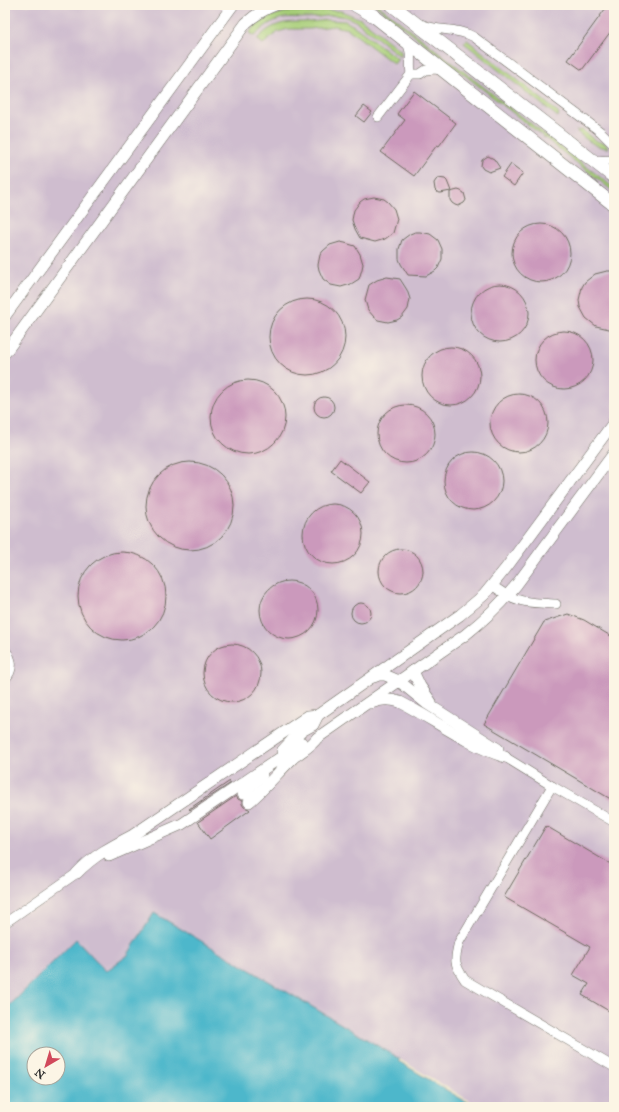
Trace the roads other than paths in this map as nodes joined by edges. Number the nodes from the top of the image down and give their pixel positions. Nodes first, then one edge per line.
1 (233, 5) edge
2 (275, 5) edge
3 (355, 5) edge
4 (392, 5) edge
5 (408, 17) junction
6 (406, 42) junction
7 (442, 70) junction
8 (411, 74) junction
9 (378, 117) dead end
10 (614, 145) edge
11 (614, 158) edge
12 (594, 161) junction
13 (614, 177) edge
14 (614, 205) edge
15 (5, 316) edge
16 (5, 353) edge
17 (614, 422) edge
18 (614, 453) edge
19 (492, 585) junction
20 (508, 596) junction
21 (556, 604) dead end
22 (5, 650) edge
23 (413, 671) junction
24 (385, 672) junction
25 (5, 679) edge
26 (394, 684) junction
27 (360, 708) junction
28 (440, 712) junction
29 (318, 715) junction
30 (427, 717) junction
31 (317, 738) junction
32 (505, 757) junction
33 (272, 762) junction
34 (552, 786) junction
35 (614, 822) edge
36 (77, 873) junction
37 (5, 923) edge
38 (614, 1067) edge

1 - 15 street
2 - 16 street
3 - 6 main road
4 - 5 main road
5 - 10 street
5 - 12 main road
6 - 7 main road
6 - 8 street
7 - 8 street
7 - 14 main road
8 - 9 street
11 - 12 street
12 - 13 main road
17 - 19 street
18 - 20 street
19 - 20 street
19 - 24 street
20 - 21 street
20 - 23 street
22 - 25 street
23 - 26 street
23 - 28 street
24 - 26 street
24 - 29 street
26 - 27 street
26 - 28 street
26 - 30 street
27 - 30 street
27 - 31 street
28 - 32 street
29 - 33 street
29 - 36 street
30 - 32 street
31 - 33 street
31 - 33 street
32 - 34 street
33 - 36 street
34 - 35 street
34 - 38 street
36 - 37 street

